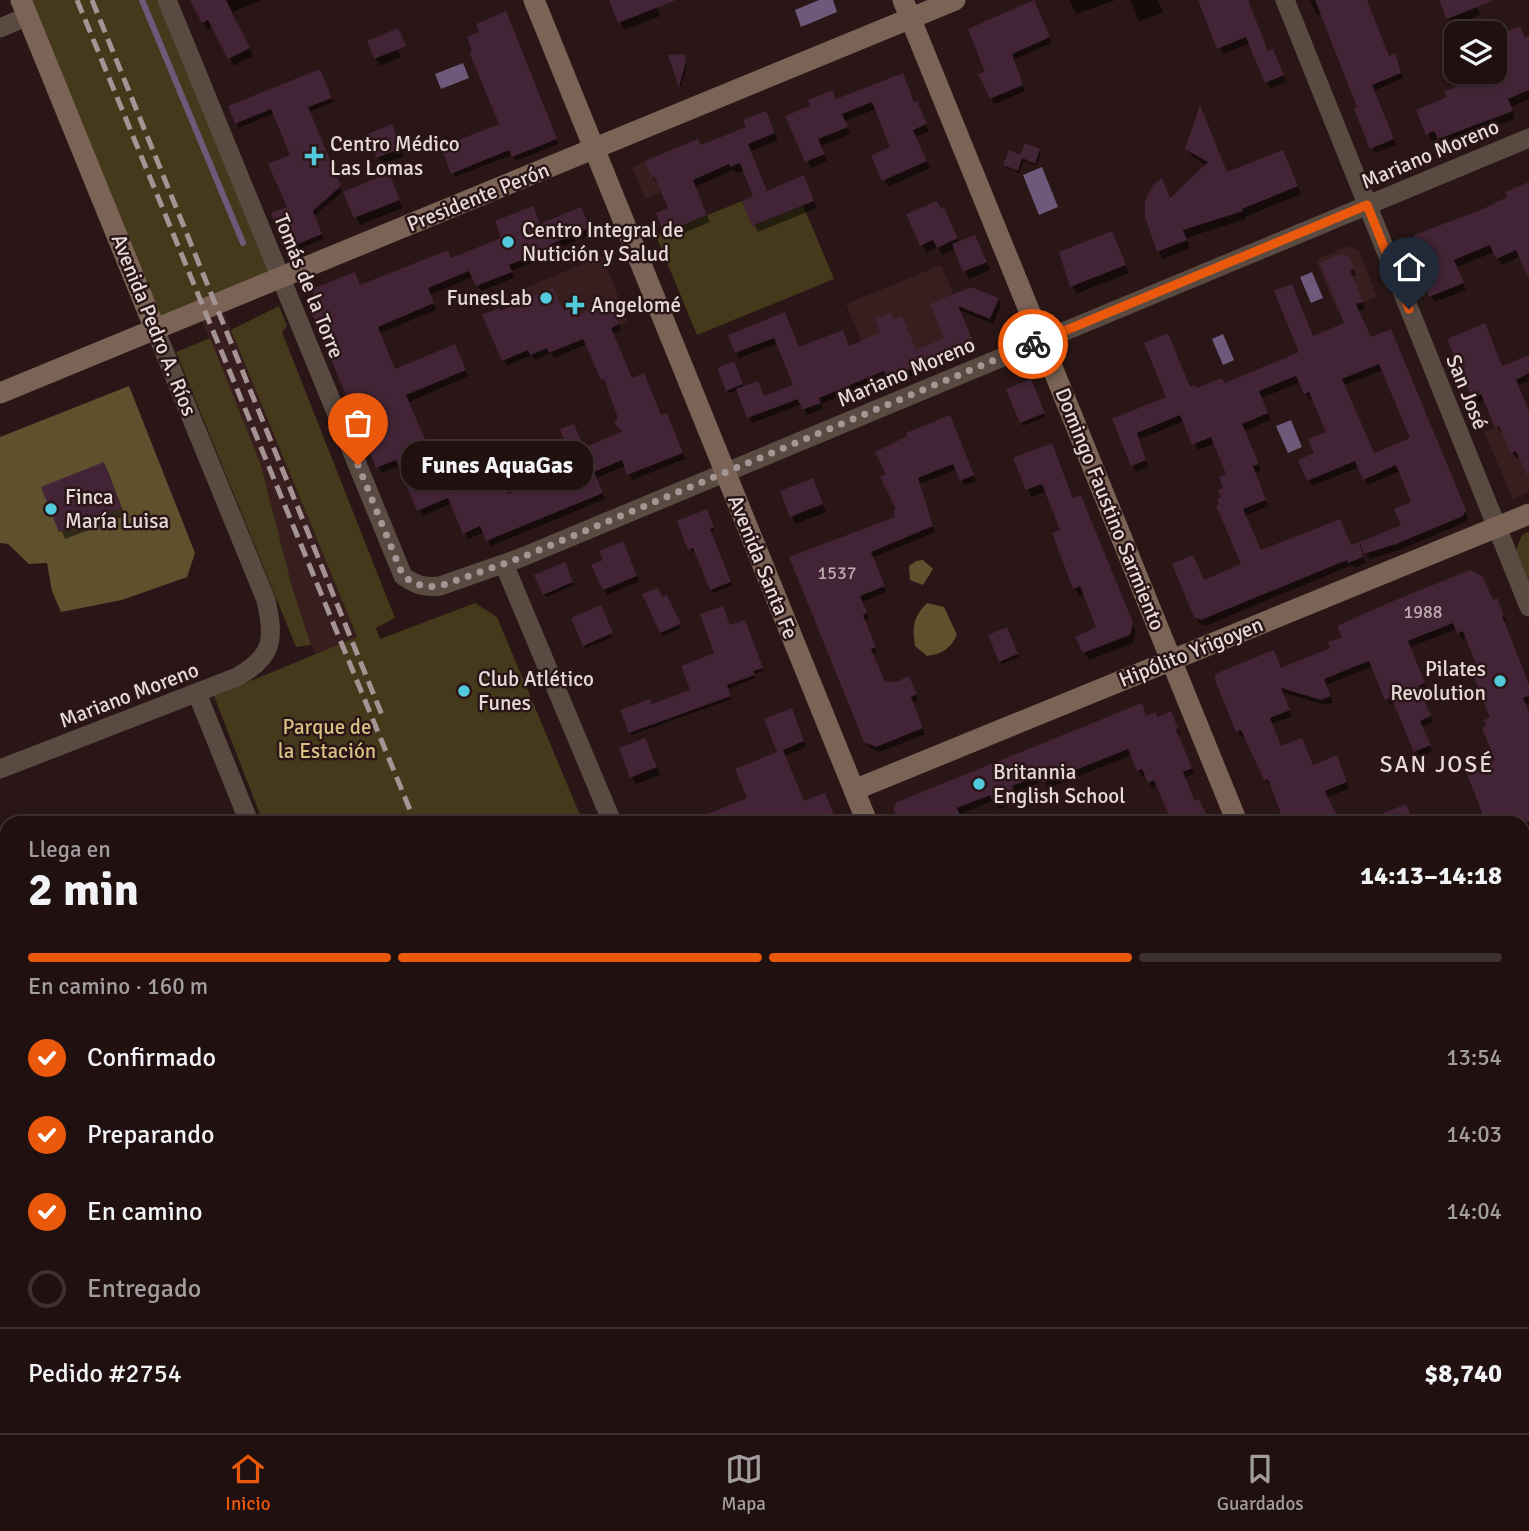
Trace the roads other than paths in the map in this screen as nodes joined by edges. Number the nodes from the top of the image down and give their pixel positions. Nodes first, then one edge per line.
1 (167, 0) edge
2 (534, 0) edge
3 (955, 0) edge
4 (1285, 0) edge
5 (25, 8) edge
6 (906, 9) edge
7 (0, 27) edge
8 (1529, 138) edge
9 (594, 149) junction
10 (1367, 205) junction
11 (281, 278) junction
12 (155, 329) junction
13 (1041, 340) junction
14 (0, 393) edge
15 (725, 472) junction
16 (1529, 514) edge
17 (1497, 527) junction
18 (504, 564) junction
19 (414, 584) joint
20 (1529, 607) edge
21 (267, 652) joint
22 (1171, 660) junction
23 (197, 693) junction
24 (0, 769) edge
25 (854, 790) junction
26 (247, 816) edge
27 (609, 816) edge
28 (865, 816) edge
29 (1235, 816) edge

1 - 11 street, Tomás de la Torre
2 - 9 main road, Avenida Santa Fe
3 - 6 main road, Presidente Perón
4 - 10 street, San José
5 - 7 street
5 - 12 main road, Avenida Pedro A. Ríos
6 - 9 main road, Presidente Perón
6 - 13 main road, Domingo Faustino Sarmiento
8 - 10 street, Mariano Moreno
9 - 11 main road, Presidente Perón
9 - 15 main road, Avenida Santa Fe
10 - 13 street, Mariano Moreno
10 - 17 street, San José
11 - 12 main road, Presidente Perón
11 - 19 street, Tomás de la Torre
12 - 14 main road, Presidente Perón
12 - 21 street, Avenida Pedro A. Ríos
13 - 15 street, Mariano Moreno
13 - 22 main road, Domingo Faustino Sarmiento
15 - 18 street, Mariano Moreno
15 - 25 main road, Avenida Santa Fe
16 - 17 main road, Hipólito Yrigoyen
17 - 20 street, San José
17 - 22 main road, Hipólito Yrigoyen
18 - 19 street, Mariano Moreno
18 - 27 street
21 - 23 street, Mariano Moreno
22 - 25 main road, Hipólito Yrigoyen
22 - 29 main road, Domingo Faustino Sarmiento
23 - 24 street, Mariano Moreno
23 - 26 street
25 - 28 main road, Avenida Santa Fe

